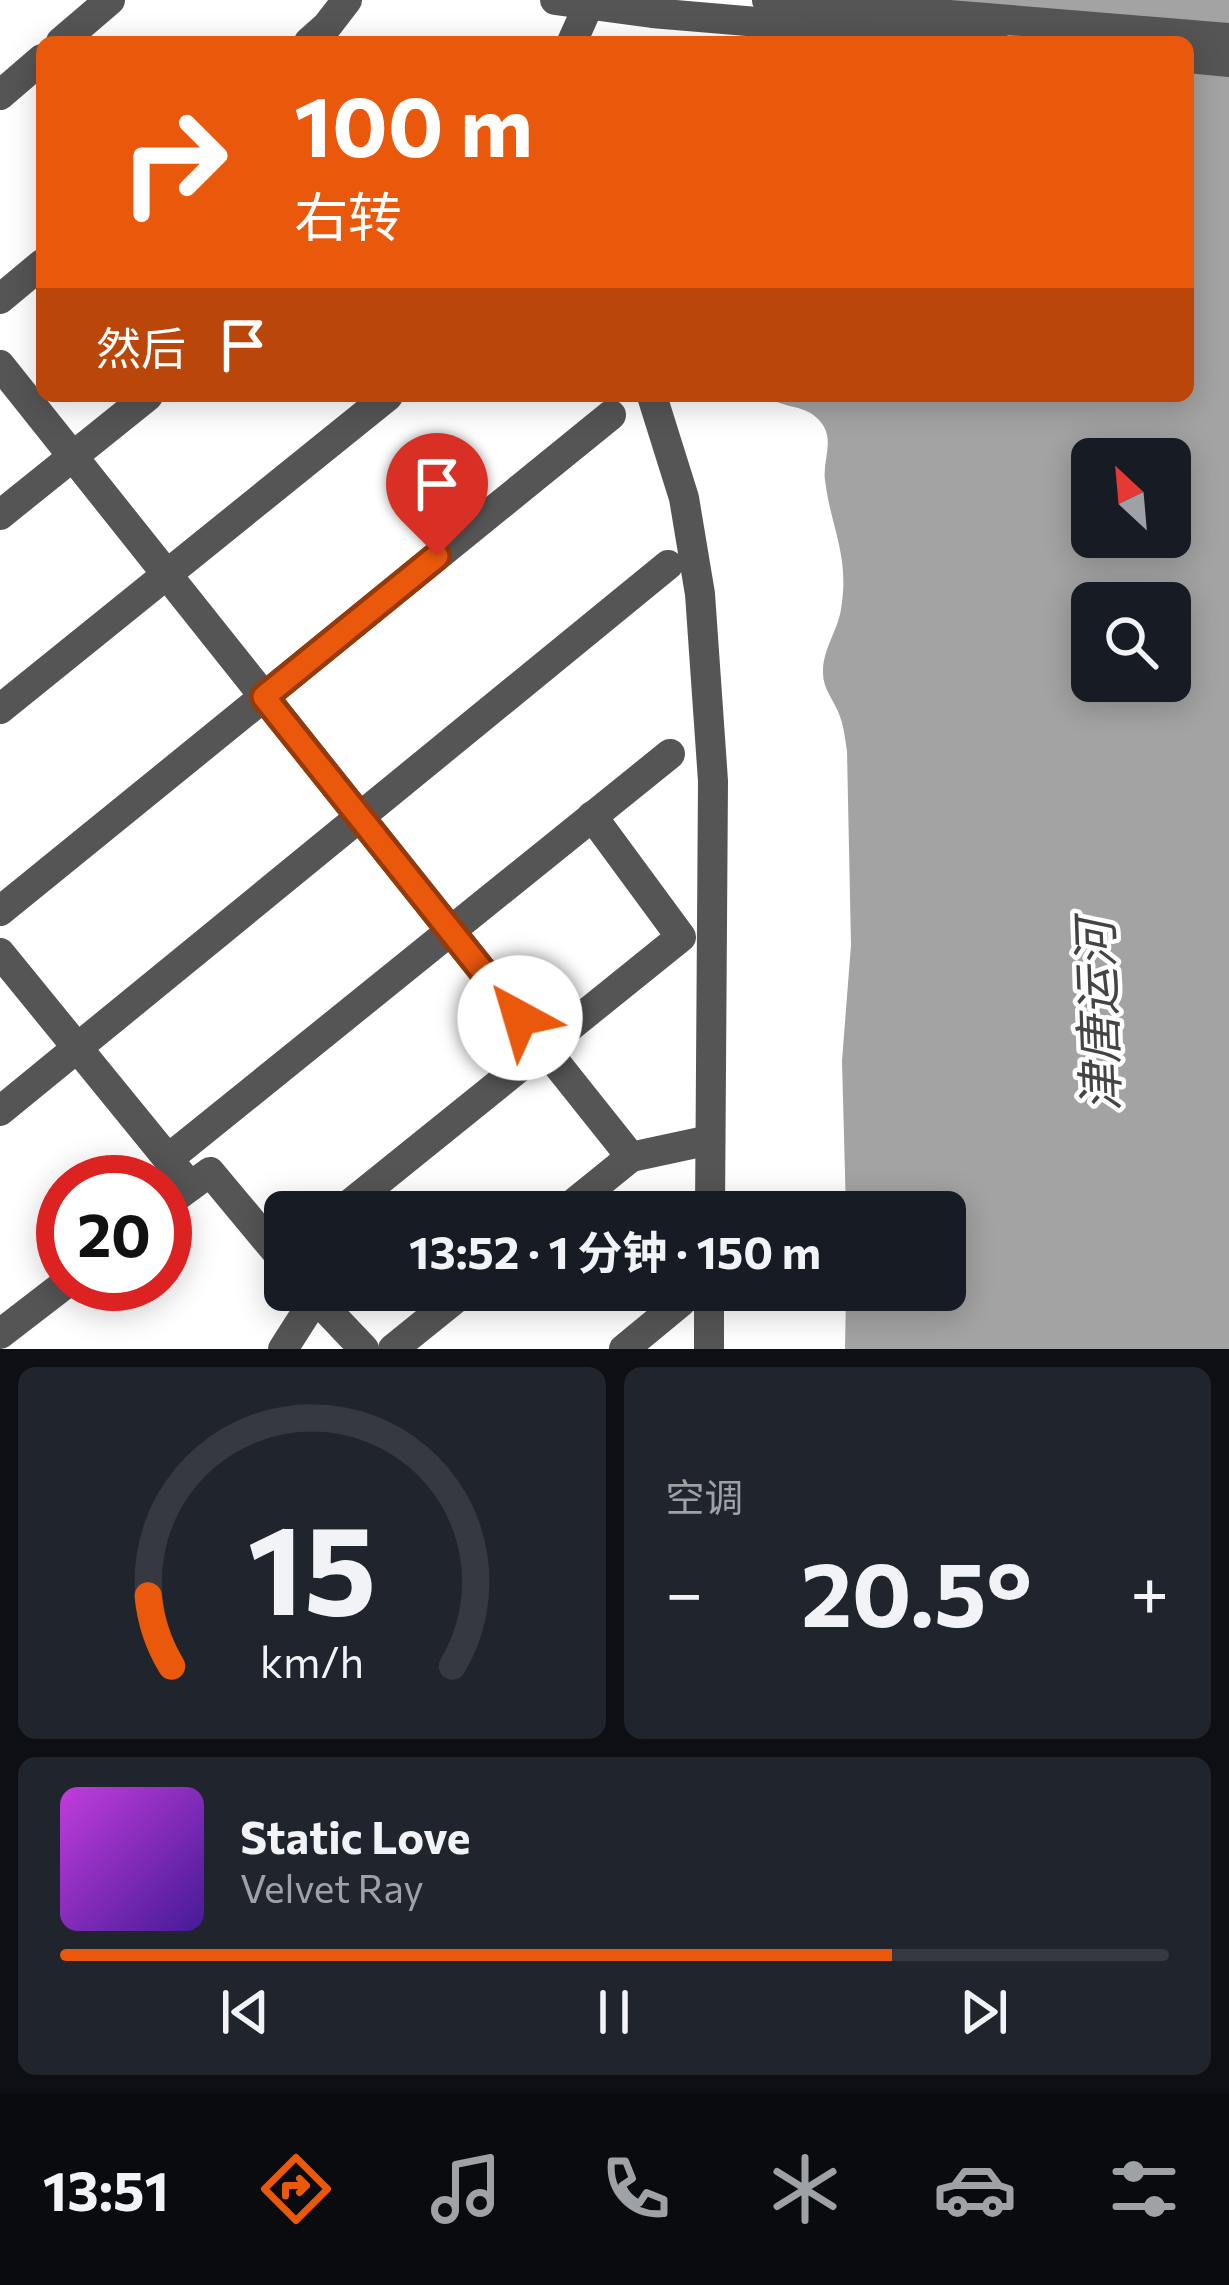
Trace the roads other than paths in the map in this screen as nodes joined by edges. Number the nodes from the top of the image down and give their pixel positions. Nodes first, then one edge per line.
1 (110, 0) edge
2 (347, 0) edge
3 (555, 0) edge
4 (767, 0) edge
5 (589, 2) edge
6 (69, 36) edge
7 (316, 36) edge
8 (575, 36) edge
9 (923, 36) edge
10 (1229, 38) edge
11 (1194, 59) edge
12 (1229, 62) edge
13 (36, 64) edge
14 (0, 95) edge
15 (36, 269) edge
16 (0, 299) edge
17 (0, 365) edge
18 (141, 402) edge
19 (381, 402) edge
20 (654, 402) edge
21 (611, 415) dead end
22 (72, 457) junction
23 (0, 515) edge
24 (668, 566) dead end
25 (166, 574) junction
26 (264, 697) junction
27 (0, 709) edge
28 (670, 754) dead end
29 (360, 817) junction
30 (592, 817) junction
31 (0, 911) edge
32 (450, 931) junction
33 (0, 953) edge
34 (77, 1047) junction
35 (544, 1048) junction
36 (0, 1111) edge
37 (710, 1140) junction
38 (166, 1155) edge
39 (174, 1155) edge
40 (631, 1157) junction
41 (192, 1191) edge
42 (366, 1191) edge
43 (607, 1191) edge
44 (710, 1191) edge
45 (264, 1244) edge
46 (36, 1306) edge
47 (303, 1311) edge
48 (327, 1311) edge
49 (440, 1311) edge
50 (670, 1311) edge
51 (709, 1311) edge
52 (0, 1334) edge
53 (284, 1349) edge
54 (364, 1349) edge
55 (393, 1349) edge
56 (624, 1349) edge
57 (709, 1349) edge

1 - 6 street
2 - 7 street
3 - 5 street
4 - 10 street
5 - 8 street
5 - 9 street
11 - 12 street
13 - 14 street
15 - 16 street
17 - 22 street
18 - 22 street
19 - 25 street
20 - 37 street
21 - 26 street
22 - 23 street
22 - 25 street
24 - 29 street
25 - 26 street
25 - 27 street
26 - 29 street
26 - 31 street
28 - 30 street
29 - 32 street
29 - 34 street
30 - 32 street
30 - 35 street
32 - 35 street
32 - 39 street
33 - 34 street
34 - 36 street
34 - 38 street
35 - 40 street
35 - 42 street
37 - 40 street
37 - 44 street
40 - 43 street
41 - 45 street
46 - 52 street
47 - 53 street
48 - 54 street
49 - 55 street
50 - 56 street
51 - 57 street

